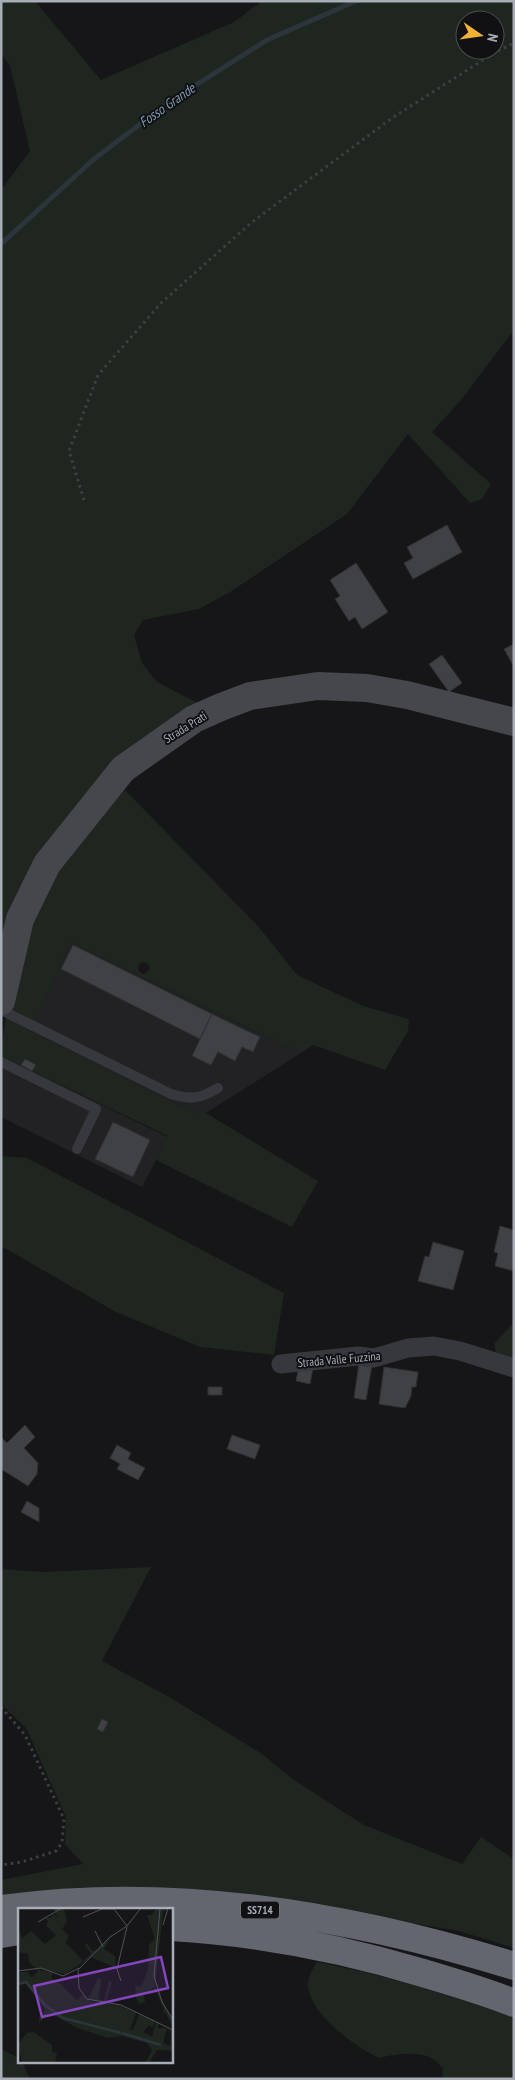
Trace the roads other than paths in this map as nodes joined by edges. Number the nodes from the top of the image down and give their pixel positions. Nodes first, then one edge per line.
1 (514, 722) edge
2 (1, 1001) edge
3 (1, 1010) edge
4 (1, 1062) edge
5 (218, 1088) dead end
6 (77, 1149) dead end
7 (281, 1364) dead end
8 (514, 1368) edge
9 (1, 1908) edge
10 (172, 1927) edge
11 (18, 1931) edge
12 (1, 1934) edge
13 (514, 1966) edge
14 (514, 2003) edge

1 - 2 street, Strada Prati
3 - 5 lane
4 - 6 lane
7 - 8 street, Strada Valle Fuzzina
9 - 13 highway, SS714
10 - 14 highway, SS714
11 - 12 highway

